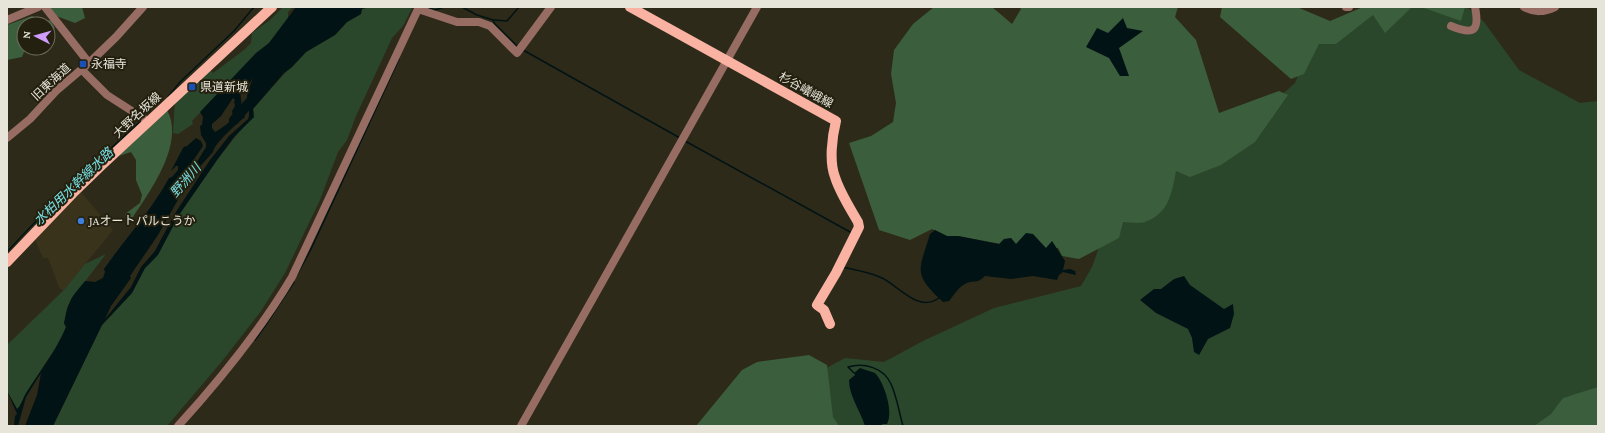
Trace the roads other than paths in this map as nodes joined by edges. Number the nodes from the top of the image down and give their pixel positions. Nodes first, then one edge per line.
1 (38, 7) edge
2 (46, 7) edge
3 (143, 7) edge
4 (272, 7) edge
5 (551, 7) edge
6 (630, 7) edge
7 (757, 7) edge
8 (1346, 7) edge
9 (1349, 7) edge
10 (1475, 7) edge
11 (1524, 7) edge
12 (1555, 7) edge
13 (418, 8) edge
14 (546, 11) edge
15 (7, 20) edge
16 (1451, 26) dead end
17 (726, 61) junction
18 (89, 63) junction
19 (82, 70) junction
20 (149, 122) junction
21 (7, 138) edge
22 (7, 262) edge
23 (830, 324) dead end
24 (178, 426) edge
25 (521, 426) edge

1 - 15 street
2 - 18 street
3 - 18 street, 旧東海道
4 - 20 main road, 大野名坂線
5 - 14 street
6 - 17 main road, 杉谷嶬峨線
7 - 17 street
8 - 9 street
10 - 16 street
11 - 12 street
13 - 14 street
13 - 24 street
17 - 23 main road, 杉谷嶬峨線
17 - 25 street
18 - 19 street, 旧東海道
19 - 20 street
19 - 21 street, 旧東海道
20 - 22 main road, 大野名坂線

